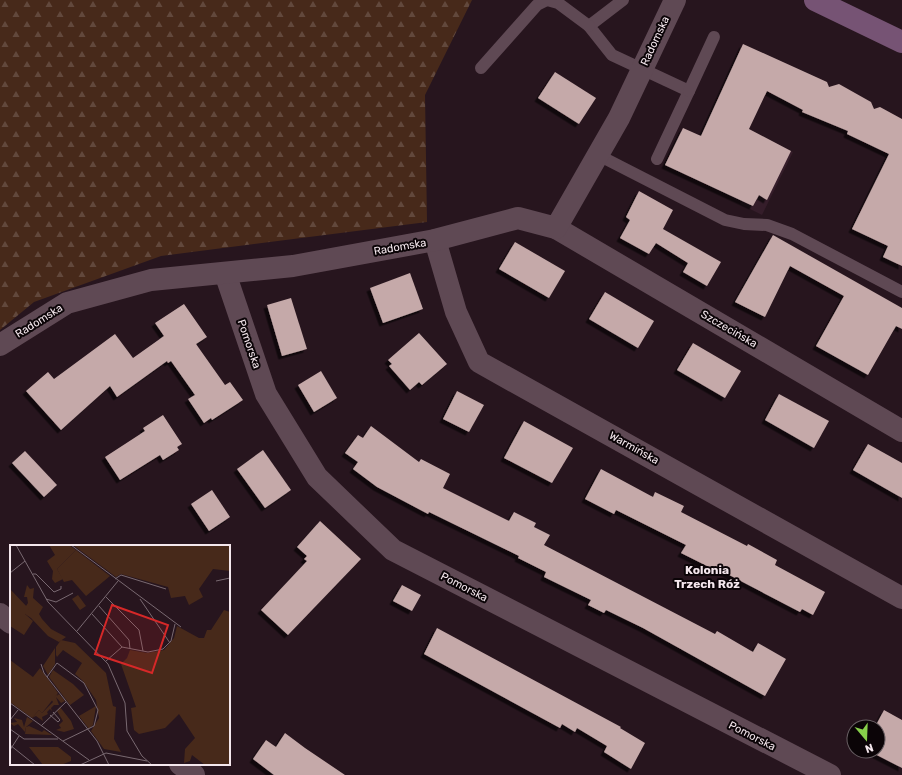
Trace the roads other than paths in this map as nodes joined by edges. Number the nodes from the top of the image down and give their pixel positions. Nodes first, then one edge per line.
1 (623, 0) edge
2 (675, 0) edge
3 (815, 0) edge
4 (589, 26) junction
5 (714, 37) dead end
6 (902, 42) edge
7 (480, 68) dead end
8 (642, 70) junction
9 (689, 91) junction
10 (598, 155) junction
11 (657, 159) dead end
12 (556, 228) junction
13 (435, 240) junction
14 (225, 273) junction
15 (902, 292) edge
16 (0, 345) edge
17 (902, 431) edge
18 (902, 598) edge
19 (0, 614) edge
20 (10, 622) edge
21 (181, 765) edge
22 (194, 775) edge
23 (830, 775) edge

1 - 4 lane
2 - 8 street, Radomska
3 - 6 main road
4 - 7 lane
4 - 8 lane
5 - 9 lane
8 - 9 lane
8 - 10 street, Radomska
9 - 11 lane
10 - 12 street, Radomska
10 - 15 lane
12 - 13 street, Radomska
12 - 17 street, Szczecińska
13 - 14 street, Radomska
13 - 18 street, Warmińska
14 - 16 street, Radomska
14 - 23 street, Pomorska
19 - 20 street
21 - 22 street

